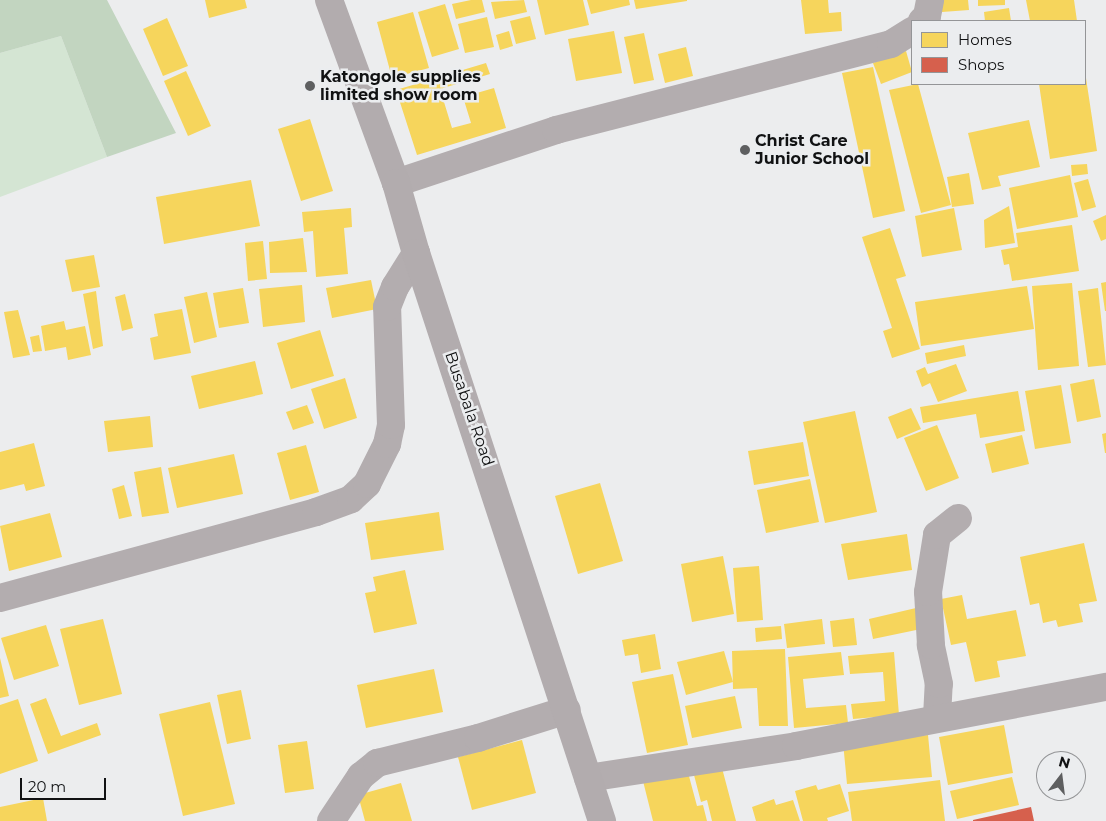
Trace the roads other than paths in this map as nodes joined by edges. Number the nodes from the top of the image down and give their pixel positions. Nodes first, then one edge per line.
1 (329, 0) edge
2 (930, 0) edge
3 (923, 20) edge
4 (911, 32) edge
5 (396, 183) junction
6 (416, 253) junction
7 (958, 518) dead end
8 (0, 598) edge
9 (1106, 687) edge
10 (567, 710) junction
11 (937, 717) junction
12 (588, 778) junction
13 (331, 821) edge
14 (602, 821) edge

1 - 5 street, Busabala Road
2 - 3 street
4 - 5 street
5 - 6 street, Busabala Road
6 - 8 street
6 - 10 street, Busabala Road
7 - 11 street
9 - 11 street
10 - 12 street, Busabala Road
10 - 13 street
11 - 12 street
12 - 14 street, Busabala Road

